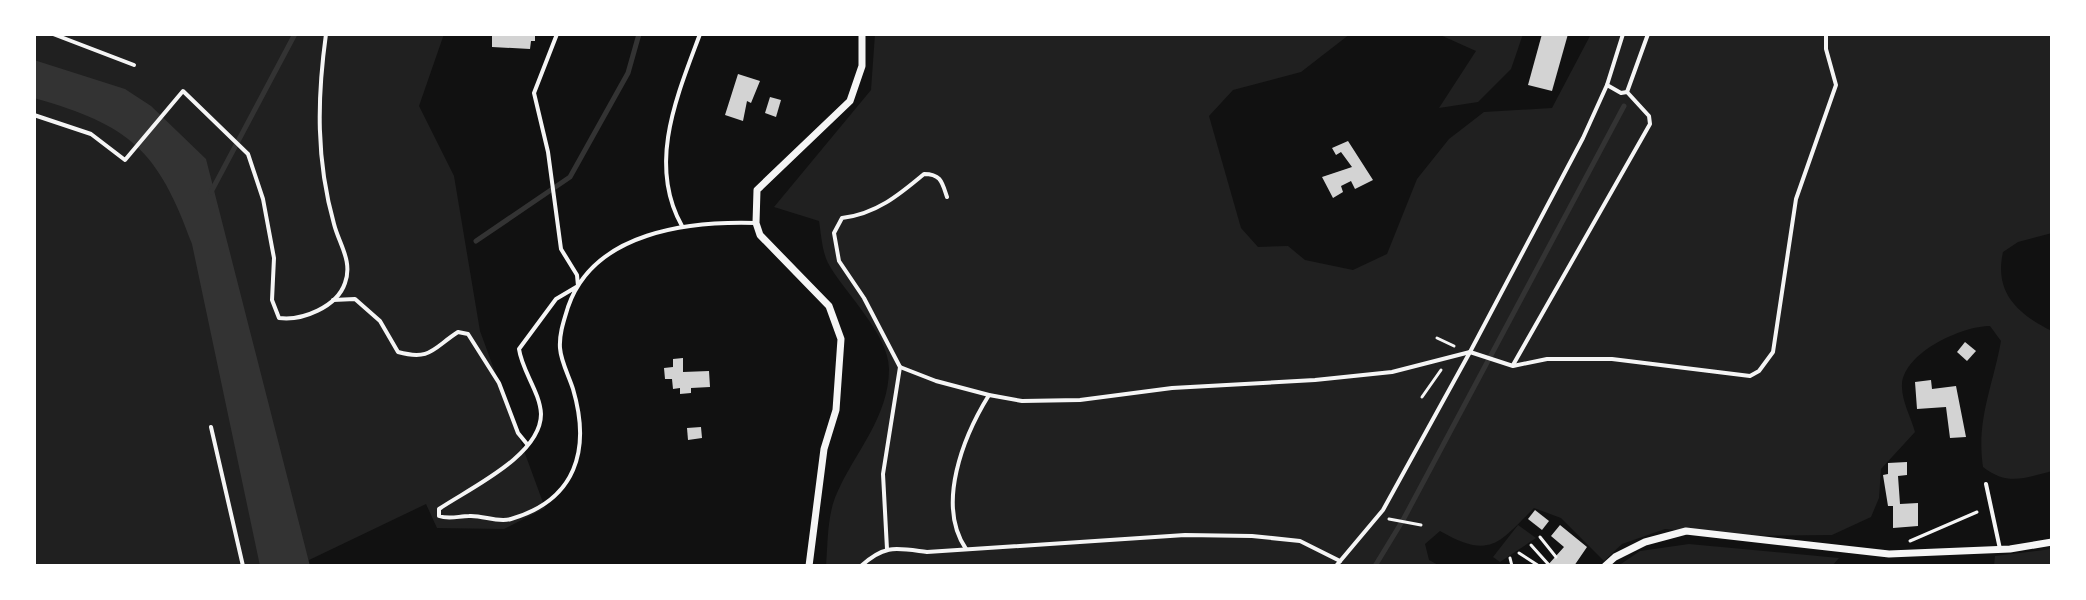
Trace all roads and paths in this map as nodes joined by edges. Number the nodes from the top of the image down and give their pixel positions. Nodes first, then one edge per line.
1 (53, 34) edge
2 (326, 34) edge
3 (557, 34) edge
4 (700, 34) edge
5 (862, 34) edge
6 (1623, 34) edge
7 (1648, 34) edge
8 (1826, 34) edge
9 (134, 65) dead end
10 (1607, 85) junction
11 (1627, 92) junction
12 (34, 115) edge
13 (947, 197) dead end
14 (756, 223) junction
15 (682, 227) junction
16 (578, 286) junction
17 (333, 300) junction
18 (1437, 338) dead end
19 (1470, 352) junction
20 (1463, 355) junction
21 (1451, 359) junction
22 (1513, 366) junction
23 (900, 367) junction
24 (989, 395) junction
25 (1422, 397) dead end
26 (211, 427) dead end
27 (527, 444) junction
28 (1986, 484) dead end
29 (1977, 512) dead end
30 (1390, 519) dead end
31 (1421, 525) dead end
32 (1540, 537) dead end
33 (2052, 542) edge
34 (1902, 543) dead end
35 (1531, 545) dead end
36 (887, 549) junction
37 (966, 549) junction
38 (2000, 549) junction
39 (1519, 553) dead end
40 (1556, 557) dead end
41 (1510, 558) dead end
42 (1338, 564) edge
43 (1549, 565) edge
44 (243, 566) edge
45 (809, 566) edge
46 (861, 566) edge
47 (1512, 566) edge
48 (1539, 566) edge
49 (1605, 566) edge

1 - 9 lane
2 - 17 lane
3 - 16 lane
4 - 15 lane
5 - 14 street
6 - 10 lane
7 - 11 lane
8 - 22 lane
10 - 11 lane
10 - 19 lane
11 - 22 lane
12 - 17 lane
13 - 23 lane
14 - 15 lane
14 - 45 street
15 - 16 lane
16 - 27 lane
16 - 27 lane
17 - 27 lane
18 - 20 path
19 - 20 lane
19 - 22 lane
19 - 42 lane
20 - 21 lane
21 - 24 lane
21 - 25 path
23 - 24 lane
23 - 36 lane
24 - 37 lane
26 - 44 lane
28 - 38 lane
29 - 34 path
30 - 31 path
32 - 40 path
33 - 38 street
35 - 43 path
36 - 37 lane
36 - 46 lane
37 - 42 lane
38 - 49 street
39 - 48 path
41 - 47 path

